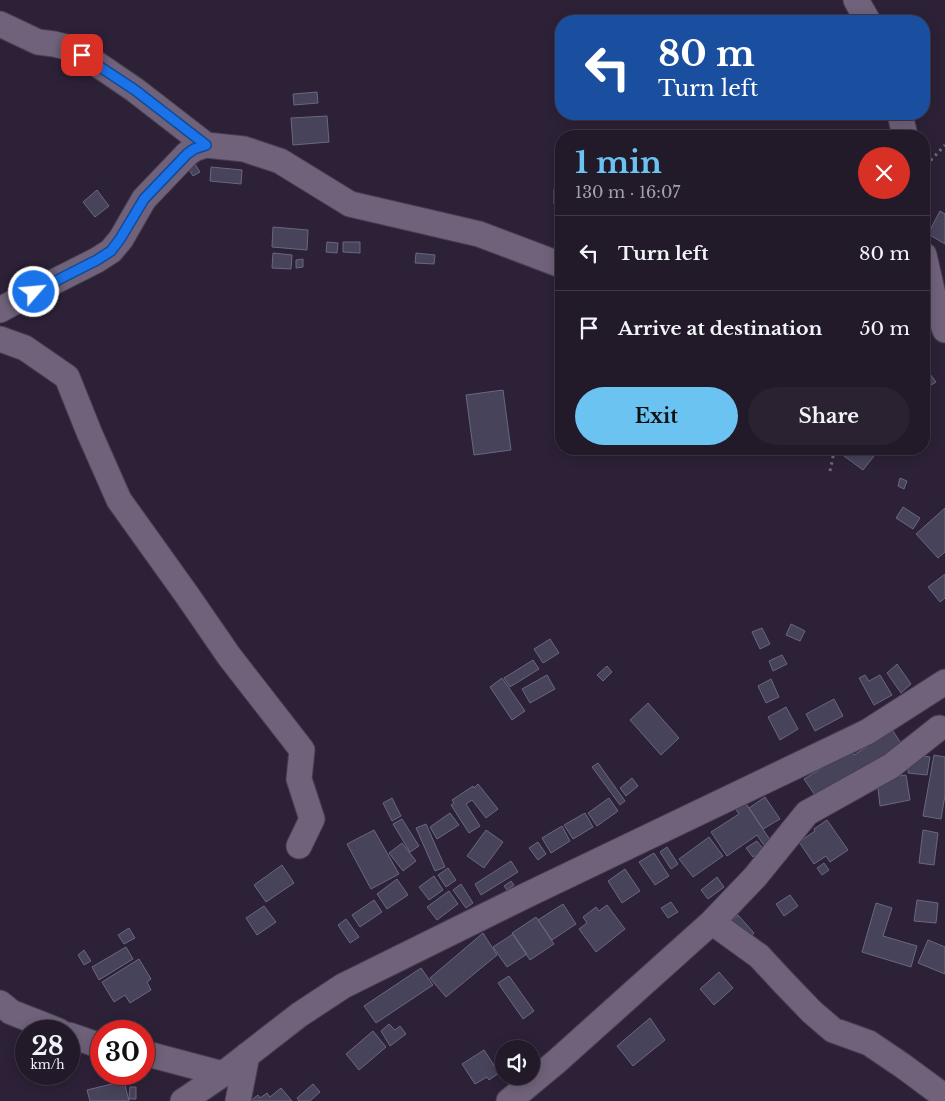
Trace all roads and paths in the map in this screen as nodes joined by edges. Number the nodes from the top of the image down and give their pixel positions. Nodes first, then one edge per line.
1 (856, 0) edge
2 (865, 15) edge
3 (0, 24) edge
4 (206, 145) junction
5 (945, 145) edge
6 (930, 160) edge
7 (555, 263) edge
8 (930, 298) edge
9 (0, 310) edge
10 (945, 330) edge
11 (0, 339) edge
12 (833, 455) edge
13 (830, 471) dead end
14 (945, 682) edge
15 (893, 716) junction
16 (942, 728) edge
17 (300, 846) dead end
18 (712, 922) junction
19 (0, 1004) edge
20 (31, 1020) edge
21 (247, 1055) junction
22 (155, 1056) edge
23 (223, 1074) junction
24 (945, 1097) edge
25 (183, 1101) edge
26 (238, 1101) edge
27 (509, 1101) edge

1 - 2 street
3 - 4 street
4 - 7 street
4 - 9 street
5 - 6 path
8 - 10 street
11 - 17 street
12 - 13 path
14 - 15 street
15 - 16 street
15 - 21 street
16 - 18 street
18 - 24 street
18 - 27 street
19 - 20 street
21 - 23 street
21 - 26 street
22 - 23 street
23 - 25 street

